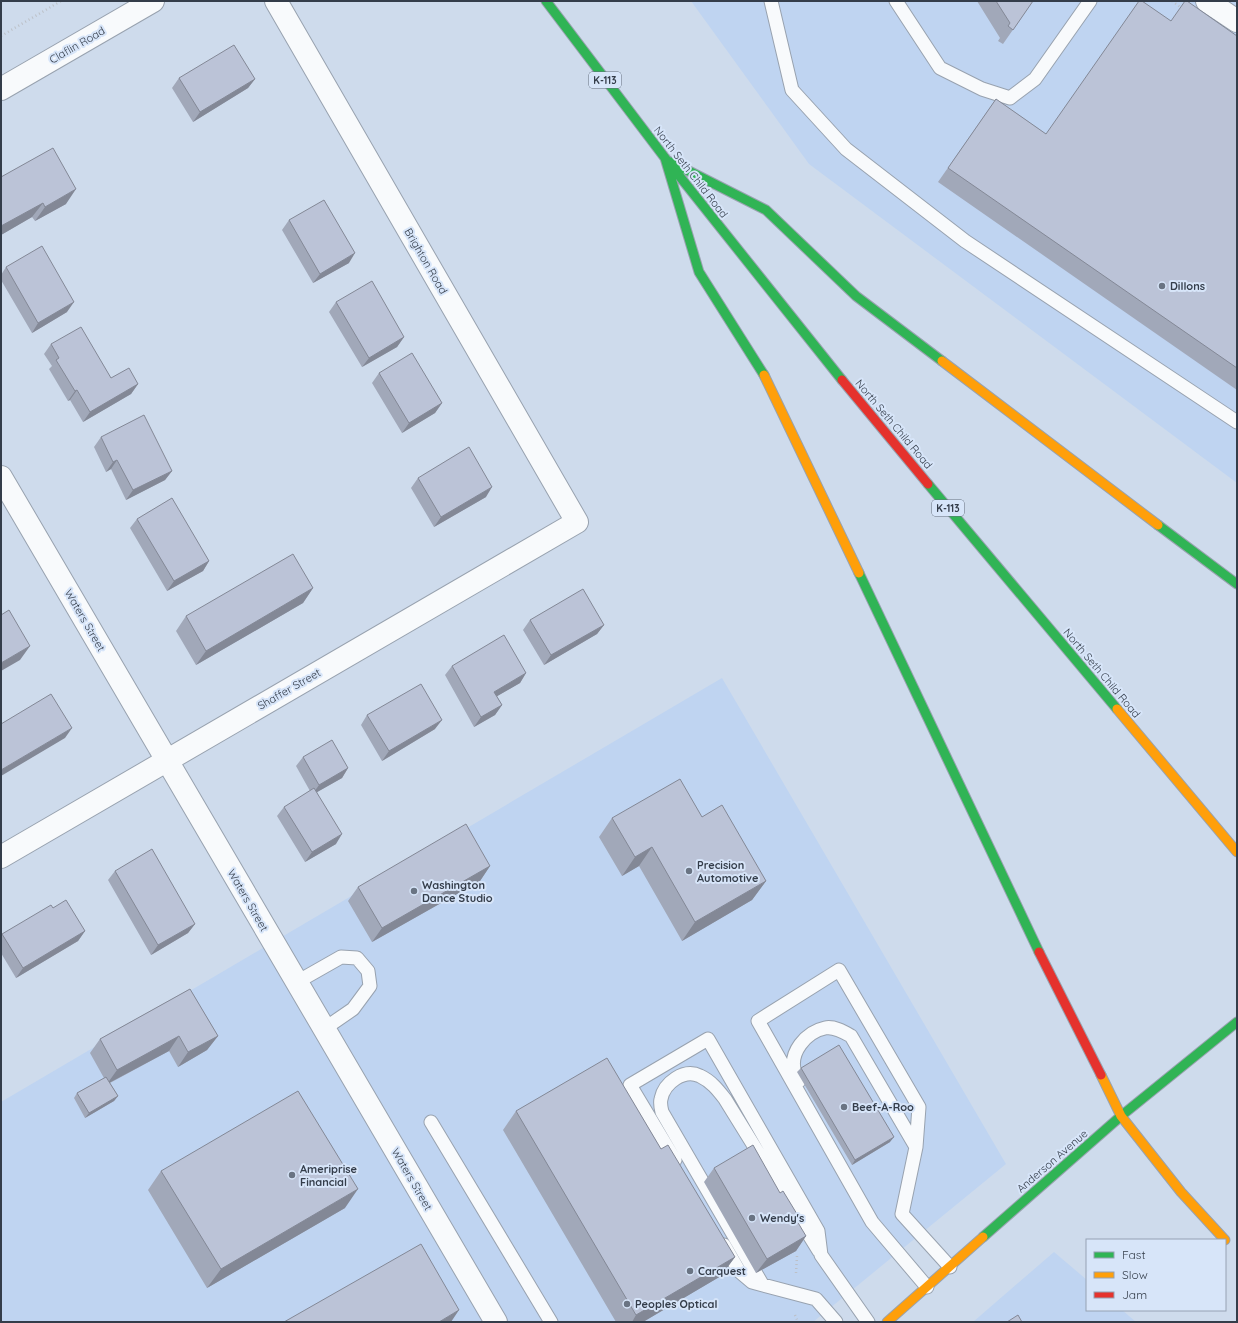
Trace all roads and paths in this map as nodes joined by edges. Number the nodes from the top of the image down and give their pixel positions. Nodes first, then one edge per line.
1 (61, 1) edge
2 (153, 1) edge
3 (276, 1) edge
4 (546, 1) edge
5 (771, 1) edge
6 (896, 1) edge
7 (1090, 1) edge
8 (1207, 1) edge
9 (1237, 20) edge
10 (1, 36) edge
11 (1, 89) edge
12 (665, 158) junction
13 (1237, 422) edge
14 (1, 477) edge
15 (576, 522) joint
16 (1237, 584) edge
17 (167, 760) junction
18 (1237, 852) edge
19 (1, 858) edge
20 (297, 982) junction
21 (1237, 1022) edge
22 (324, 1029) junction
23 (1121, 1116) junction
24 (431, 1122) dead end
25 (916, 1147) junction
26 (679, 1168) edge
27 (860, 1201) junction
28 (719, 1237) edge
29 (1223, 1239) edge
30 (820, 1254) junction
31 (950, 1267) junction
32 (762, 1284) junction
33 (927, 1287) junction
34 (496, 1322) edge
35 (551, 1322) edge
36 (836, 1322) edge
37 (868, 1322) edge
38 (887, 1322) edge

1 - 10 path
2 - 11 street, Claflin Road
3 - 15 street, Brighton Road
4 - 12 main road, North Seth Child Road / K-113
5 - 13 lane
6 - 7 lane
8 - 9 street
12 - 16 main road
12 - 18 main road, North Seth Child Road / K-113
12 - 23 main road
14 - 17 street, Waters Street
15 - 17 street, Shaffer Street
17 - 19 street, Shaffer Street
17 - 20 street, Waters Street
20 - 22 street, Waters Street
20 - 22 lane
21 - 23 main road, Anderson Avenue
22 - 34 street, Waters Street
23 - 29 main road
23 - 31 main road, Anderson Avenue
24 - 35 lane
25 - 27 lane
25 - 27 lane
25 - 31 lane
26 - 30 lane
27 - 33 lane
28 - 32 lane
30 - 32 lane
30 - 37 lane
31 - 33 main road, Anderson Avenue
32 - 36 lane
33 - 38 main road, Anderson Avenue

